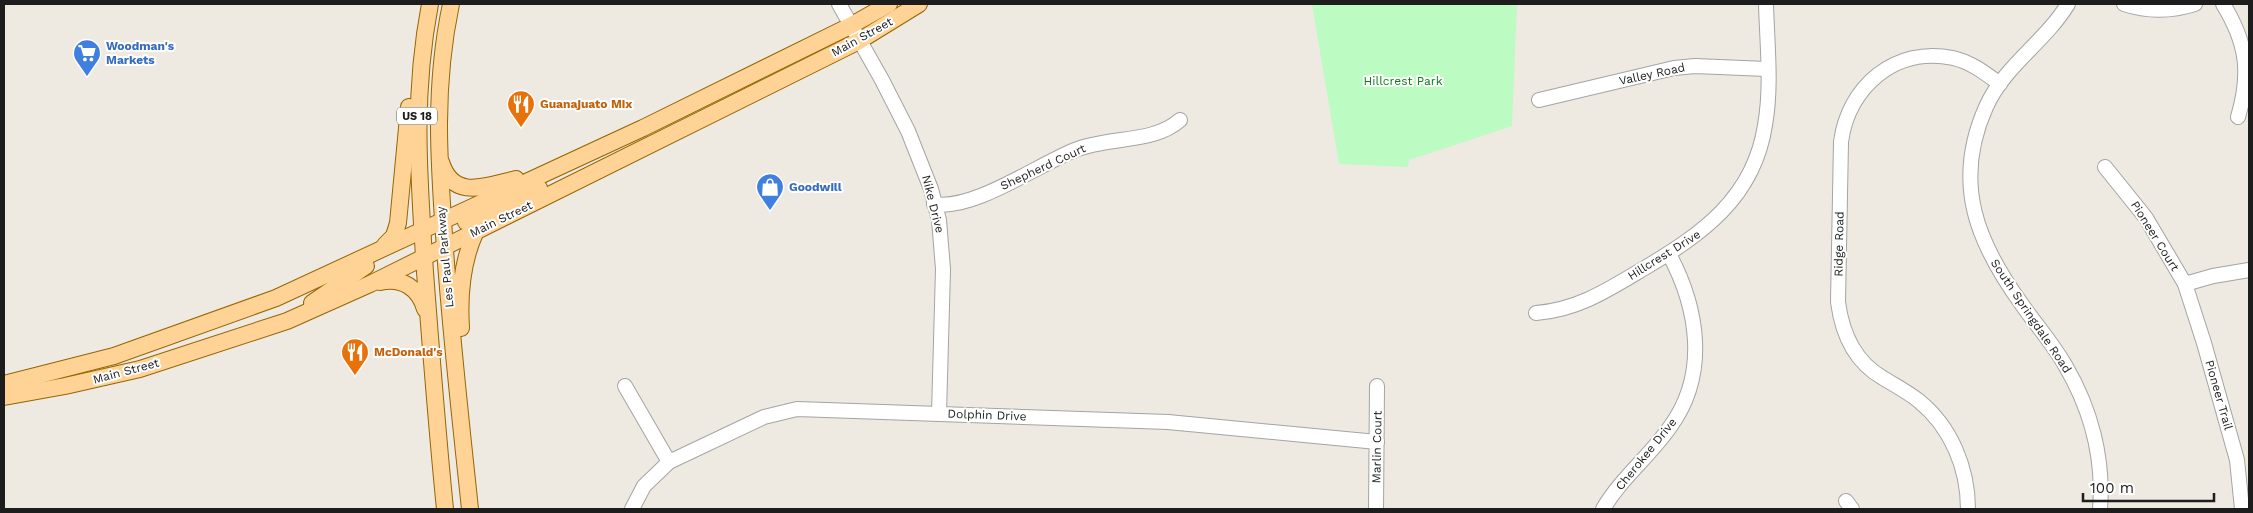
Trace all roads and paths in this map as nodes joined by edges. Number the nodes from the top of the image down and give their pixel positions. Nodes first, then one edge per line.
1 (430, 4) edge
2 (451, 4) edge
3 (839, 4) edge
4 (889, 4) edge
5 (919, 4) edge
6 (1766, 4) edge
7 (2068, 4) edge
8 (2124, 4) edge
9 (2195, 4) edge
10 (2223, 4) edge
11 (850, 26) junction
12 (859, 41) junction
13 (1767, 69) junction
14 (2000, 84) junction
15 (419, 86) junction
16 (1539, 100) dead end
17 (2238, 117) dead end
18 (660, 120) junction
19 (1180, 120) dead end
20 (438, 153) junction
21 (2105, 167) dead end
22 (543, 173) junction
23 (934, 204) junction
24 (475, 233) junction
25 (433, 236) junction
26 (381, 249) junction
27 (1669, 254) junction
28 (346, 265) junction
29 (2249, 270) edge
30 (370, 284) junction
31 (2185, 284) junction
32 (249, 309) junction
33 (1536, 313) dead end
34 (427, 314) junction
35 (288, 320) junction
36 (63, 378) junction
37 (4, 384) edge
38 (626, 386) dead end
39 (1377, 386) dead end
40 (4, 397) edge
41 (939, 414) junction
42 (463, 440) junction
43 (1377, 442) junction
44 (669, 462) junction
45 (446, 509) edge
46 (470, 509) edge
47 (632, 509) edge
48 (1376, 509) edge
49 (1603, 509) edge
50 (1968, 509) edge
51 (2100, 509) edge
52 (2242, 509) edge

1 - 15 main road, Les Paul Parkway / US 18
2 - 20 main road, Les Paul Parkway / US 18
3 - 11 street, Nike Drive
4 - 11 main road, Main Street
5 - 12 main road, Main Street
6 - 13 street, Hillcrest Drive
7 - 14 street, South Springdale Road
8 - 9 street
10 - 17 street
11 - 12 street, Nike Drive
11 - 18 main road, Main Street
12 - 23 street, Nike Drive
12 - 24 main road, Main Street
13 - 16 street, Valley Road
13 - 27 street, Hillcrest Drive
14 - 50 street, Ridge Road
14 - 51 street, South Springdale Road
15 - 25 main road, Les Paul Parkway / US 18
15 - 26 main road
18 - 22 main road, Main Street
18 - 25 main road
19 - 23 street, Shepherd Court
20 - 22 main road
20 - 25 main road, Les Paul Parkway / US 18
21 - 31 street, Pioneer Court
22 - 25 main road, Main Street
23 - 41 street, Nike Drive
24 - 25 main road, Main Street
24 - 42 main road
25 - 26 main road, Main Street
25 - 30 main road, Main Street
25 - 34 main road, Les Paul Parkway / US 18
25 - 35 main road
25 - 42 main road, Les Paul Parkway / US 18
26 - 28 main road, Main Street
27 - 33 street, Hillcrest Drive
27 - 49 street, Cherokee Drive
28 - 32 main road, Main Street
28 - 35 main road
29 - 31 street
30 - 34 main road
30 - 35 main road, Main Street
31 - 52 street, Pioneer Trail
32 - 35 main road
32 - 36 main road, Main Street
34 - 45 main road, Les Paul Parkway / US 18
35 - 36 main road, Main Street
36 - 37 main road, Main Street
36 - 40 main road, Main Street
38 - 44 street
39 - 43 street, Marlin Court
41 - 43 street, Dolphin Drive
41 - 44 street, Dolphin Drive
42 - 46 main road, Les Paul Parkway / US 18
43 - 48 street, Marlin Court
44 - 47 street, Dolphin Drive

